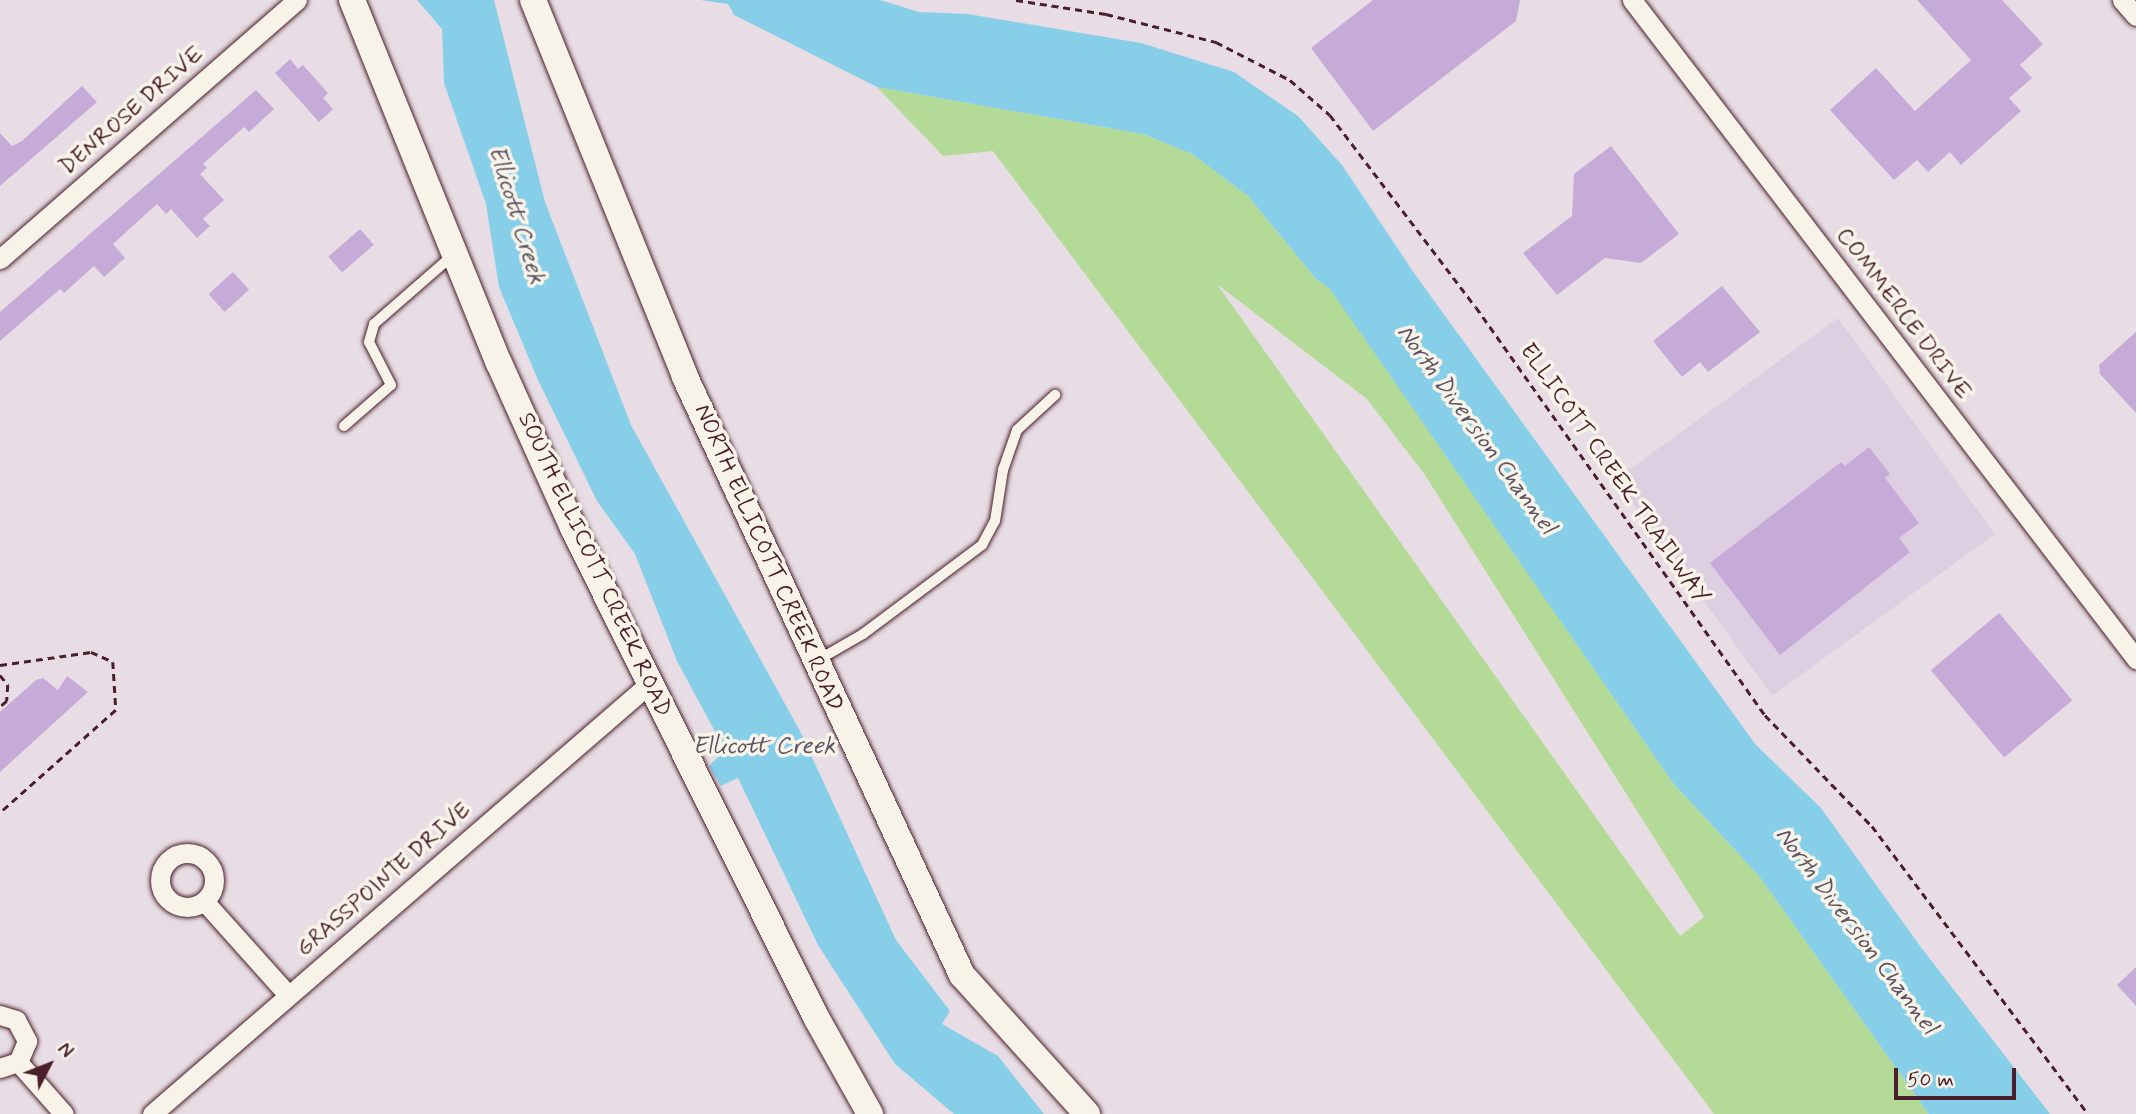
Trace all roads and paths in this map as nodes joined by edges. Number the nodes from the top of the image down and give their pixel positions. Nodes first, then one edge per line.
1 (297, 0) edge
2 (352, 0) edge
3 (533, 0) edge
4 (1016, 0) edge
5 (1632, 0) edge
6 (2122, 0) edge
7 (2136, 16) edge
8 (455, 254) junction
9 (0, 259) edge
10 (1055, 395) dead end
11 (344, 426) dead end
12 (2136, 659) edge
13 (815, 662) junction
14 (0, 665) edge
15 (0, 675) edge
16 (649, 684) junction
17 (0, 707) edge
18 (0, 813) edge
19 (204, 901) dead end
20 (288, 995) junction
21 (0, 1015) edge
22 (9, 1065) edge
23 (64, 1114) edge
24 (152, 1114) edge
25 (870, 1114) edge
26 (1087, 1114) edge
27 (2088, 1114) edge

1 - 9 street, DENROSE DRIVE
2 - 8 street, SOUTH ELLICOTT CREEK ROAD
3 - 13 street, NORTH ELLICOTT CREEK ROAD
4 - 27 path, ELLICOTT CREEK TRAILWAY
5 - 12 street, COMMERCE DRIVE
6 - 7 street
8 - 11 lane
8 - 16 street, SOUTH ELLICOTT CREEK ROAD
10 - 13 lane
13 - 26 street, NORTH ELLICOTT CREEK ROAD
14 - 18 path
15 - 17 path
16 - 20 street, GRASSPOINTE DRIVE
16 - 25 street, SOUTH ELLICOTT CREEK ROAD
19 - 20 street
20 - 24 street, GRASSPOINTE DRIVE
21 - 22 street
22 - 23 street

